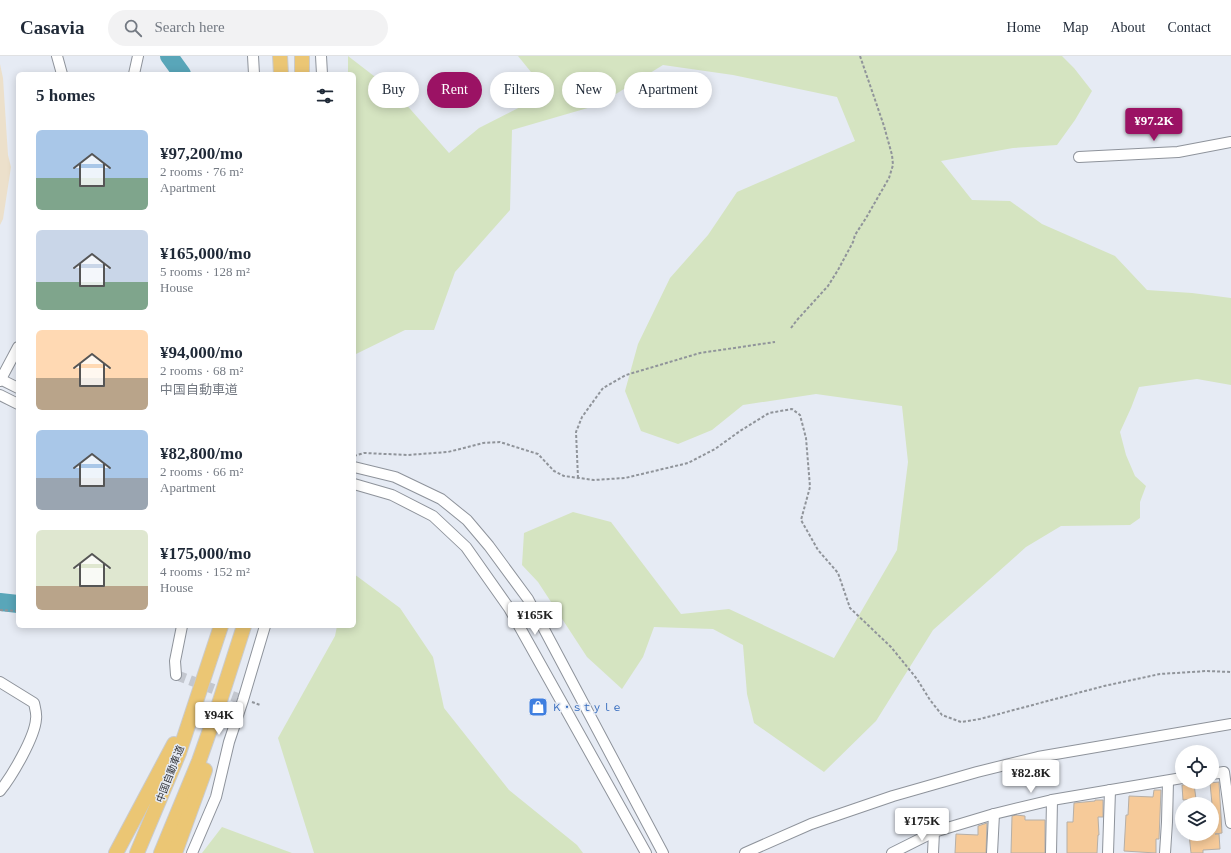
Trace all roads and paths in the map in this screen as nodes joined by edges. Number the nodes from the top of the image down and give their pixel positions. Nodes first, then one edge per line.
1 (57, 56) edge
2 (138, 56) edge
3 (253, 56) edge
4 (280, 56) edge
5 (302, 56) edge
6 (322, 56) edge
7 (860, 56) edge
8 (61, 72) edge
9 (134, 72) edge
10 (254, 72) edge
11 (281, 72) edge
12 (302, 72) edge
13 (322, 72) edge
14 (1231, 142) edge
15 (1079, 157) dead end
16 (791, 328) dead end
17 (775, 342) dead end
18 (16, 351) edge
19 (0, 380) edge
20 (16, 387) edge
21 (0, 395) edge
22 (16, 403) edge
23 (356, 455) edge
24 (356, 467) edge
25 (578, 478) junction
26 (356, 485) edge
27 (0, 610) edge
28 (16, 611) edge
29 (182, 628) edge
30 (220, 628) edge
31 (244, 628) edge
32 (244, 628) edge
33 (263, 628) edge
34 (1231, 672) edge
35 (176, 675) dead end
36 (0, 682) edge
37 (197, 701) junction
38 (1231, 724) edge
39 (1219, 773) edge
40 (1175, 779) edge
41 (1168, 780) junction
42 (1110, 790) junction
43 (0, 791) edge
44 (1052, 800) junction
45 (994, 814) junction
46 (1231, 823) edge
47 (934, 832) junction
48 (116, 853) edge
49 (137, 853) edge
50 (161, 853) edge
51 (175, 853) edge
52 (192, 853) edge
53 (646, 853) edge
54 (663, 853) edge
55 (745, 853) edge
56 (892, 853) edge
57 (933, 853) edge
58 (992, 853) edge
59 (1051, 853) edge
60 (1108, 853) edge
61 (1165, 853) edge

1 - 8 street
2 - 9 street
3 - 10 street
4 - 11 highway
5 - 12 highway
6 - 13 street
7 - 16 path
14 - 15 street
17 - 25 path
18 - 19 street
19 - 20 street
21 - 22 street
23 - 25 path
24 - 54 street
25 - 34 path
26 - 53 street
27 - 28 path
29 - 35 street
30 - 37 highway, 中国自動車道
31 - 50 highway
32 - 51 highway
33 - 52 street
36 - 43 street
37 - 48 highway
37 - 49 highway, 中国自動車道
38 - 55 street
39 - 46 street
40 - 41 street
41 - 42 street
41 - 61 street
42 - 44 street
42 - 60 street
44 - 45 street
44 - 59 street
45 - 47 street
45 - 58 street
47 - 56 street
47 - 57 street

